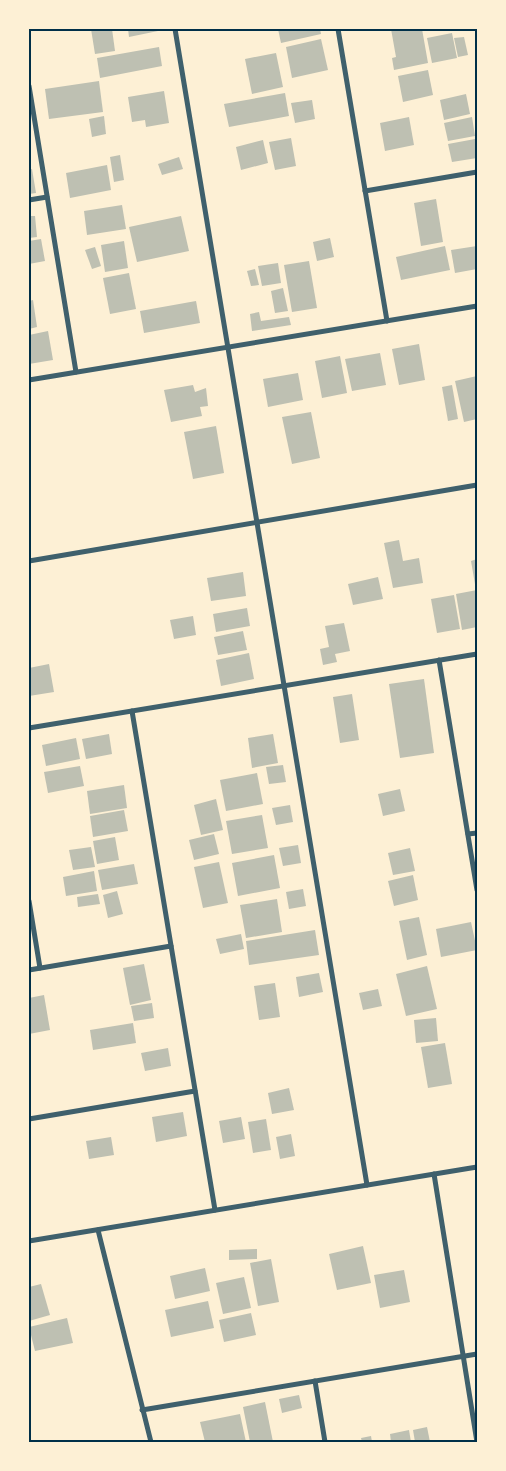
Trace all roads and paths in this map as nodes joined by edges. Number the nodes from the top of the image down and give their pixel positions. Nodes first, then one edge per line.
1 (175, 29) edge
2 (338, 29) edge
3 (29, 86) edge
4 (477, 172) edge
5 (365, 191) junction
6 (47, 197) junction
7 (29, 200) edge
8 (477, 306) edge
9 (387, 321) junction
10 (228, 347) junction
11 (76, 372) junction
12 (29, 380) edge
13 (477, 485) edge
14 (257, 522) junction
15 (29, 562) edge
16 (477, 654) edge
17 (439, 660) junction
18 (284, 685) junction
19 (132, 711) junction
20 (29, 728) edge
21 (477, 833) edge
22 (468, 834) junction
23 (477, 890) edge
24 (29, 901) edge
25 (171, 946) junction
26 (40, 968) junction
27 (29, 970) edge
28 (195, 1091) junction
29 (29, 1119) edge
30 (477, 1167) edge
31 (434, 1174) junction
32 (367, 1185) junction
33 (215, 1210) junction
34 (98, 1230) junction
35 (29, 1241) edge
36 (477, 1354) edge
37 (463, 1356) junction
38 (315, 1381) junction
39 (142, 1410) junction
40 (151, 1442) edge
41 (324, 1442) edge
42 (477, 1442) edge

1 - 10 street
2 - 5 street
3 - 6 street
4 - 5 street
5 - 9 street
6 - 7 street
6 - 11 street
8 - 9 street
9 - 10 street
10 - 11 street
10 - 14 street
11 - 12 street
13 - 14 street
14 - 15 street
14 - 18 street
16 - 17 street
17 - 18 street
17 - 22 street
18 - 19 street
18 - 32 street
19 - 20 street
19 - 25 street
21 - 22 street
22 - 23 street
24 - 26 street
25 - 26 street
25 - 28 street
26 - 27 street
28 - 29 street
28 - 33 street
30 - 31 street
31 - 32 street
31 - 37 street
32 - 33 street
33 - 34 street
34 - 35 street
34 - 39 street
36 - 37 street
37 - 38 street
37 - 42 street
38 - 39 street
38 - 41 street
39 - 40 street

